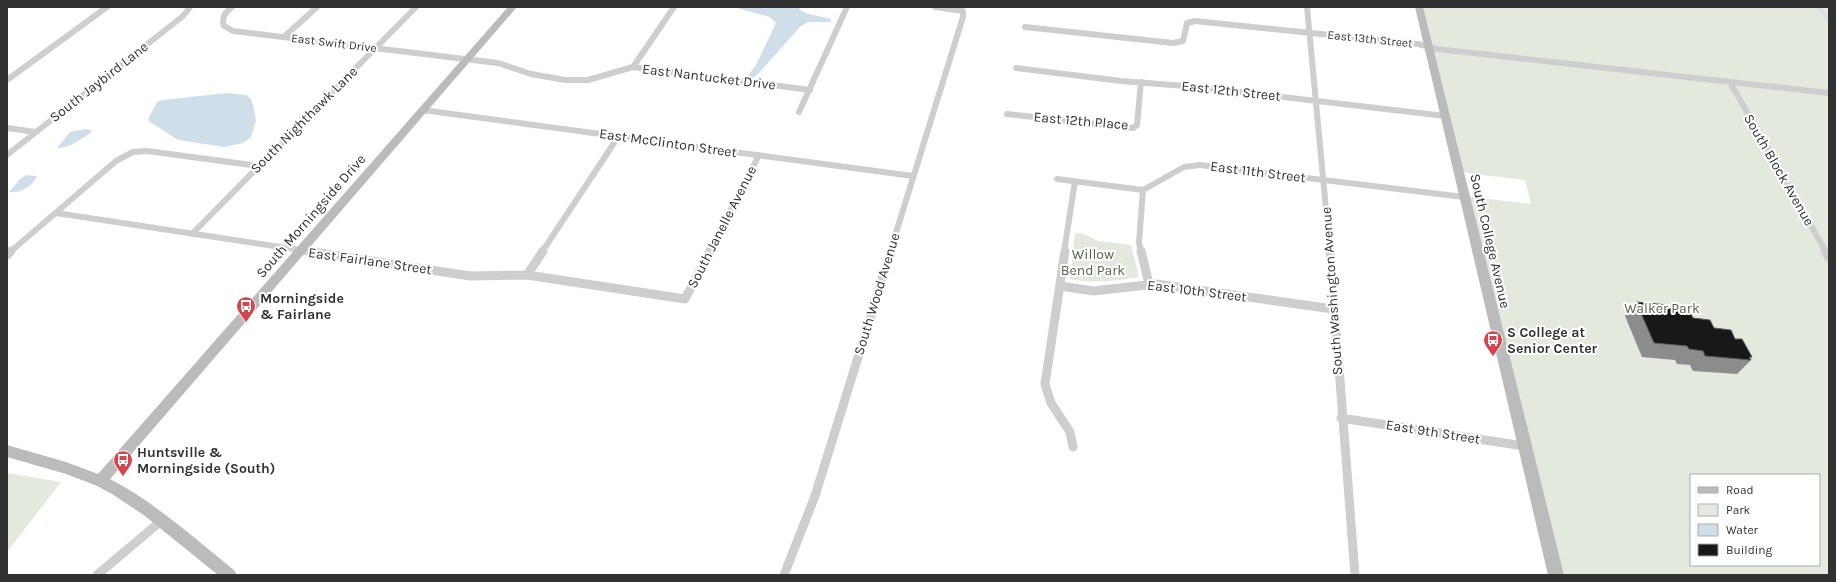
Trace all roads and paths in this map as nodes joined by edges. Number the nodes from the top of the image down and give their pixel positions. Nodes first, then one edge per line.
1 (107, 7) edge
2 (190, 7) edge
3 (232, 7) edge
4 (317, 7) edge
5 (416, 7) edge
6 (513, 7) edge
7 (674, 7) edge
8 (847, 7) edge
9 (935, 7) edge
10 (1307, 7) edge
11 (1419, 7) edge
12 (1025, 28) dead end
13 (1310, 33) junction
14 (284, 37) junction
15 (1429, 47) junction
16 (376, 48) junction
17 (468, 59) junction
18 (633, 67) junction
19 (1016, 68) dead end
20 (7, 80) edge
21 (1141, 82) junction
22 (1730, 82) junction
23 (810, 90) junction
24 (1829, 93) edge
25 (1316, 100) junction
26 (422, 110) junction
27 (799, 112) dead end
28 (1007, 114) dead end
29 (1445, 116) junction
30 (7, 128) edge
31 (36, 132) junction
32 (618, 137) junction
33 (7, 155) edge
34 (759, 155) junction
35 (259, 166) junction
36 (913, 176) junction
37 (1057, 179) dead end
38 (1324, 180) junction
39 (1075, 181) junction
40 (1143, 190) junction
41 (1464, 197) junction
42 (56, 213) junction
43 (192, 234) junction
44 (301, 251) junction
45 (7, 256) edge
46 (1829, 258) edge
47 (528, 275) junction
48 (1150, 284) junction
49 (1060, 286) junction
50 (685, 300) joint
51 (1334, 310) junction
52 (1341, 418) junction
53 (1524, 446) junction
54 (1073, 447) dead end
55 (7, 452) edge
56 (100, 481) junction
57 (161, 521) junction
58 (97, 575) edge
59 (229, 575) edge
60 (784, 575) edge
61 (1355, 575) edge
62 (1556, 575) edge

1 - 20 street
2 - 31 street, South Jaybird Lane
3 - 14 street, East Swift Drive
4 - 14 street
5 - 16 street, South Nighthawk Lane
6 - 17 street, South Morningside Drive
7 - 18 street
8 - 23 street
9 - 36 street, South Wood Avenue
10 - 13 street, South Washington Avenue
11 - 15 street, South College Avenue
12 - 13 street, East 13th Street
13 - 15 street, East 13th Street
13 - 25 street, South Washington Avenue
14 - 16 street, East Swift Drive
15 - 22 street, East 13th Street
15 - 29 street, South College Avenue
16 - 17 street, East Swift Drive
16 - 35 street, South Nighthawk Lane
17 - 18 street, East Nantucket Drive
17 - 26 street, South Morningside Drive
18 - 23 street, East Nantucket Drive
19 - 21 street, East 12th Street
21 - 25 street, East 12th Street
21 - 28 street, East 12th Place
22 - 24 street, East 13th Street
22 - 46 street, South Block Avenue
23 - 27 street
25 - 29 street, East 12th Street
25 - 38 street, South Washington Avenue
26 - 32 street, East McClinton Street
26 - 44 street, South Morningside Drive
29 - 41 street, South College Avenue
30 - 31 street
31 - 33 street, South Jaybird Lane
32 - 34 street, East McClinton Street
32 - 47 street
34 - 36 street, East McClinton Street
34 - 50 street, South Janelle Avenue
35 - 42 street
35 - 43 street, South Nighthawk Lane
36 - 60 street, South Wood Avenue
37 - 39 street
38 - 40 street, East 11th Street
38 - 41 street, East 11th Street
38 - 51 street, South Washington Avenue
39 - 40 street
39 - 49 street
40 - 48 street
41 - 53 street, South College Avenue
42 - 43 street, East Fairlane Street
42 - 45 street
43 - 44 street, East Fairlane Street
44 - 47 street, East Fairlane Street
44 - 56 street, South Morningside Drive
47 - 50 street, East Fairlane Street
48 - 49 street, East 10th Street
48 - 51 street, East 10th Street
49 - 54 street
51 - 52 street, South Washington Avenue
52 - 53 street, East 9th Street
52 - 61 street, South Washington Avenue
53 - 62 street, South College Avenue
55 - 56 street
56 - 57 street
57 - 58 street
57 - 59 street

